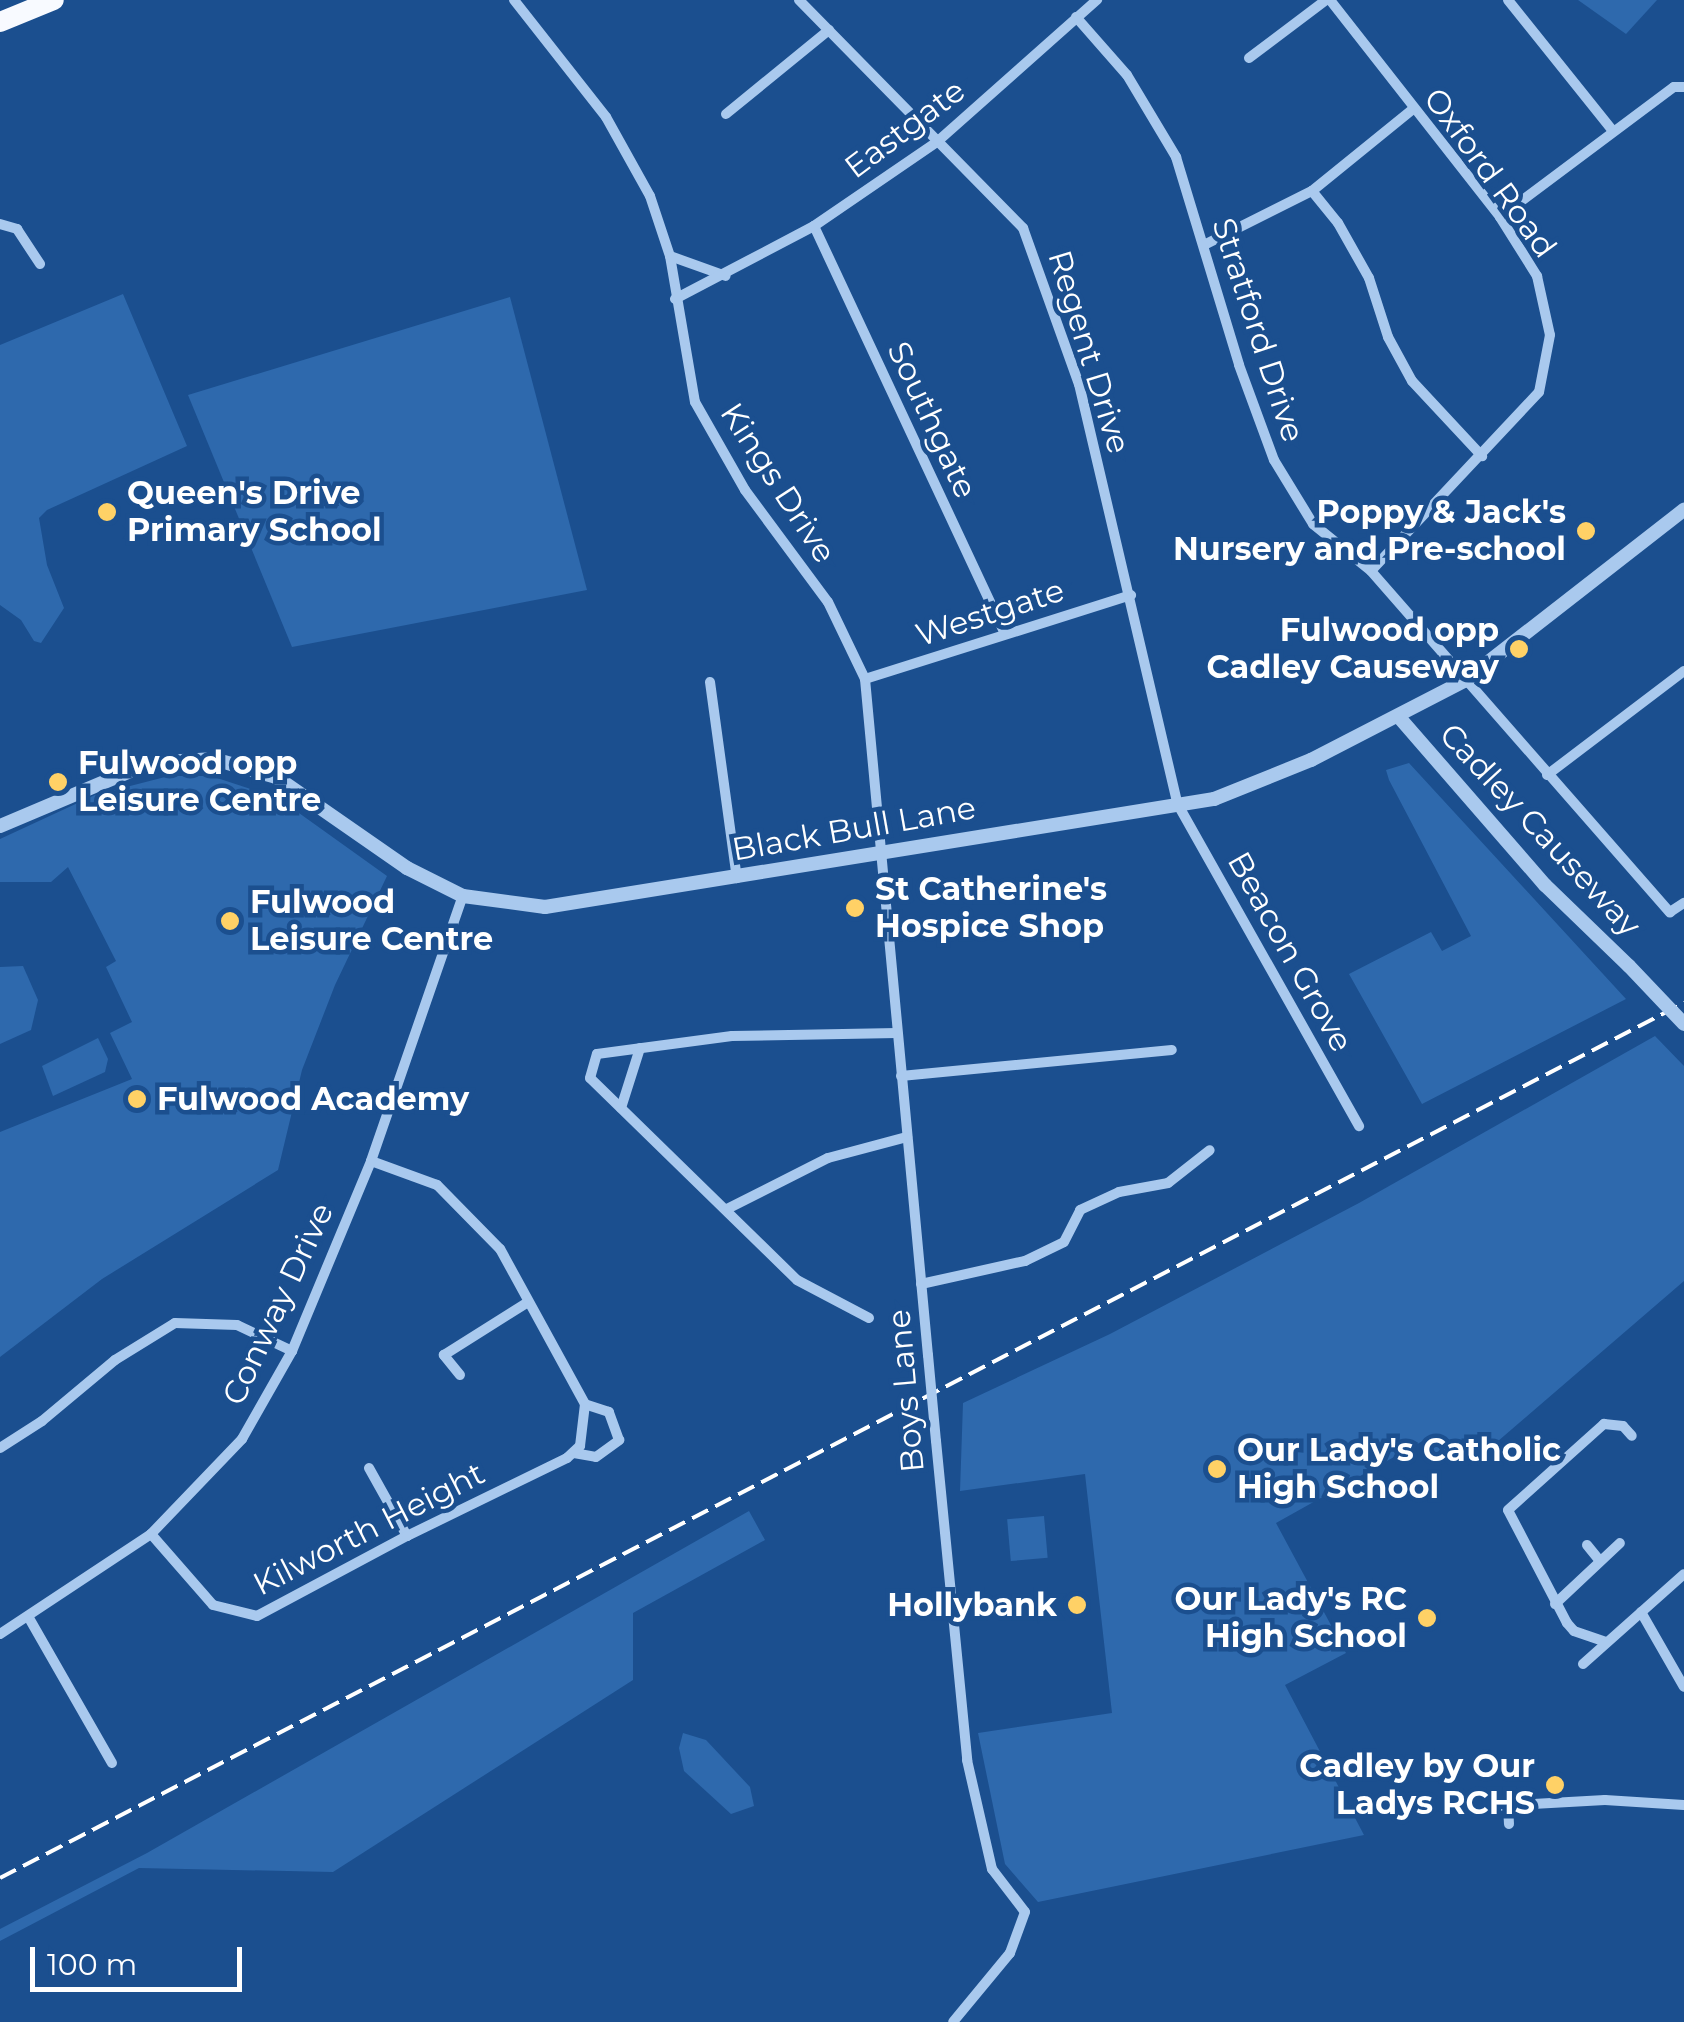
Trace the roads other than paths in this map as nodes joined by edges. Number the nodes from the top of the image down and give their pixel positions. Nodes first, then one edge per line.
1 (54, 0) edge
2 (514, 0) edge
3 (799, 0) edge
4 (1098, 0) edge
5 (1328, 0) edge
6 (1508, 0) edge
7 (2, 16) edge
8 (1076, 17) junction
9 (830, 30) junction
10 (1249, 58) dead end
11 (1684, 87) edge
12 (1413, 109) junction
13 (726, 114) dead end
14 (1613, 131) junction
15 (938, 141) junction
16 (1312, 190) junction
17 (1500, 217) junction
18 (0, 224) edge
19 (814, 226) junction
20 (1204, 244) junction
21 (670, 256) junction
22 (40, 264) dead end
23 (727, 276) junction
24 (676, 299) junction
25 (1482, 456) junction
26 (1684, 510) edge
27 (1371, 572) junction
28 (1130, 595) junction
29 (1004, 634) junction
30 (1684, 670) edge
31 (864, 679) junction
32 (710, 682) dead end
33 (1464, 682) junction
34 (1398, 716) junction
35 (1547, 775) junction
36 (1177, 803) junction
37 (2, 822) edge
38 (879, 851) junction
39 (737, 878) junction
40 (464, 896) junction
41 (1684, 904) edge
42 (1684, 1024) edge
43 (897, 1033) junction
44 (640, 1048) junction
45 (1172, 1050) dead end
46 (901, 1076) junction
47 (622, 1108) junction
48 (1359, 1126) dead end
49 (907, 1137) junction
50 (1210, 1150) dead end
51 (372, 1161) junction
52 (726, 1209) junction
53 (921, 1284) junction
54 (528, 1302) junction
55 (869, 1318) dead end
56 (292, 1350) junction
57 (460, 1376) dead end
58 (585, 1404) junction
59 (1632, 1436) dead end
60 (0, 1448) edge
61 (574, 1453) junction
62 (368, 1468) dead end
63 (152, 1534) junction
64 (407, 1536) junction
65 (1620, 1543) dead end
66 (1587, 1544) dead end
67 (1599, 1560) junction
68 (1684, 1574) edge
69 (1555, 1604) junction
70 (1641, 1612) junction
71 (29, 1618) junction
72 (0, 1634) edge
73 (1606, 1642) junction
74 (1583, 1664) dead end
75 (1684, 1688) edge
76 (112, 1763) dead end
77 (1684, 1804) edge
78 (1508, 1824) dead end
79 (953, 2022) edge

1 - 7 highway
2 - 21 street, Kings Drive
3 - 9 street, Regent Drive
4 - 8 street, Eastgate
5 - 10 street
5 - 12 street, Oxford Road
6 - 14 street
8 - 15 street, Eastgate
8 - 20 street, Stratford Drive
9 - 13 street
9 - 15 street, Regent Drive
11 - 14 street
12 - 16 street
12 - 17 street, Oxford Road
14 - 17 street
15 - 19 street, Eastgate
15 - 28 street, Regent Drive
16 - 20 street
16 - 25 street
17 - 25 street, Oxford Road
18 - 22 street
19 - 23 street, Eastgate
19 - 29 street, Southgate
20 - 27 street, Stratford Drive
21 - 23 street
21 - 24 street, Kings Drive
23 - 24 street, Eastgate
24 - 31 street, Kings Drive
25 - 27 street, Oxford Road
26 - 33 street, Black Bull Lane
27 - 33 street, Stratford Drive
28 - 29 street, Westgate
28 - 36 street, Regent Drive
29 - 31 street, Westgate
30 - 35 street
31 - 38 street, Kings Drive
32 - 39 street
33 - 34 street, Black Bull Lane
33 - 35 street, Stratford Drive
34 - 36 street, Black Bull Lane
34 - 42 street, Cadley Causeway, bridge
35 - 41 street, Stratford Drive
36 - 38 street, Black Bull Lane
36 - 48 street, Beacon Grove
37 - 40 street, Black Bull Lane
38 - 39 street, Black Bull Lane
38 - 43 street, Boys Lane
39 - 40 street, Black Bull Lane
40 - 51 street, Conway Drive
43 - 44 street
43 - 46 street, Boys Lane
44 - 47 street
44 - 47 street
45 - 46 street
46 - 49 street, Boys Lane
47 - 52 street
49 - 52 street
49 - 53 street, Boys Lane
50 - 53 street
51 - 54 street, Kilworth Height
51 - 56 street, Conway Drive
52 - 55 street
53 - 79 street, Boys Lane, bridge
54 - 57 street
54 - 58 street, Kilworth Height
56 - 60 street
56 - 63 street, Conway Drive
58 - 61 street
58 - 61 street, Kilworth Height
59 - 69 street
61 - 64 street, Kilworth Height
62 - 64 street
63 - 64 street, Kilworth Height
63 - 71 street, Conway Drive
65 - 67 street
66 - 67 street
67 - 69 street
68 - 70 street
69 - 73 street
70 - 73 street
70 - 75 street
71 - 72 street, Conway Drive
71 - 76 street
73 - 74 street
77 - 78 street

